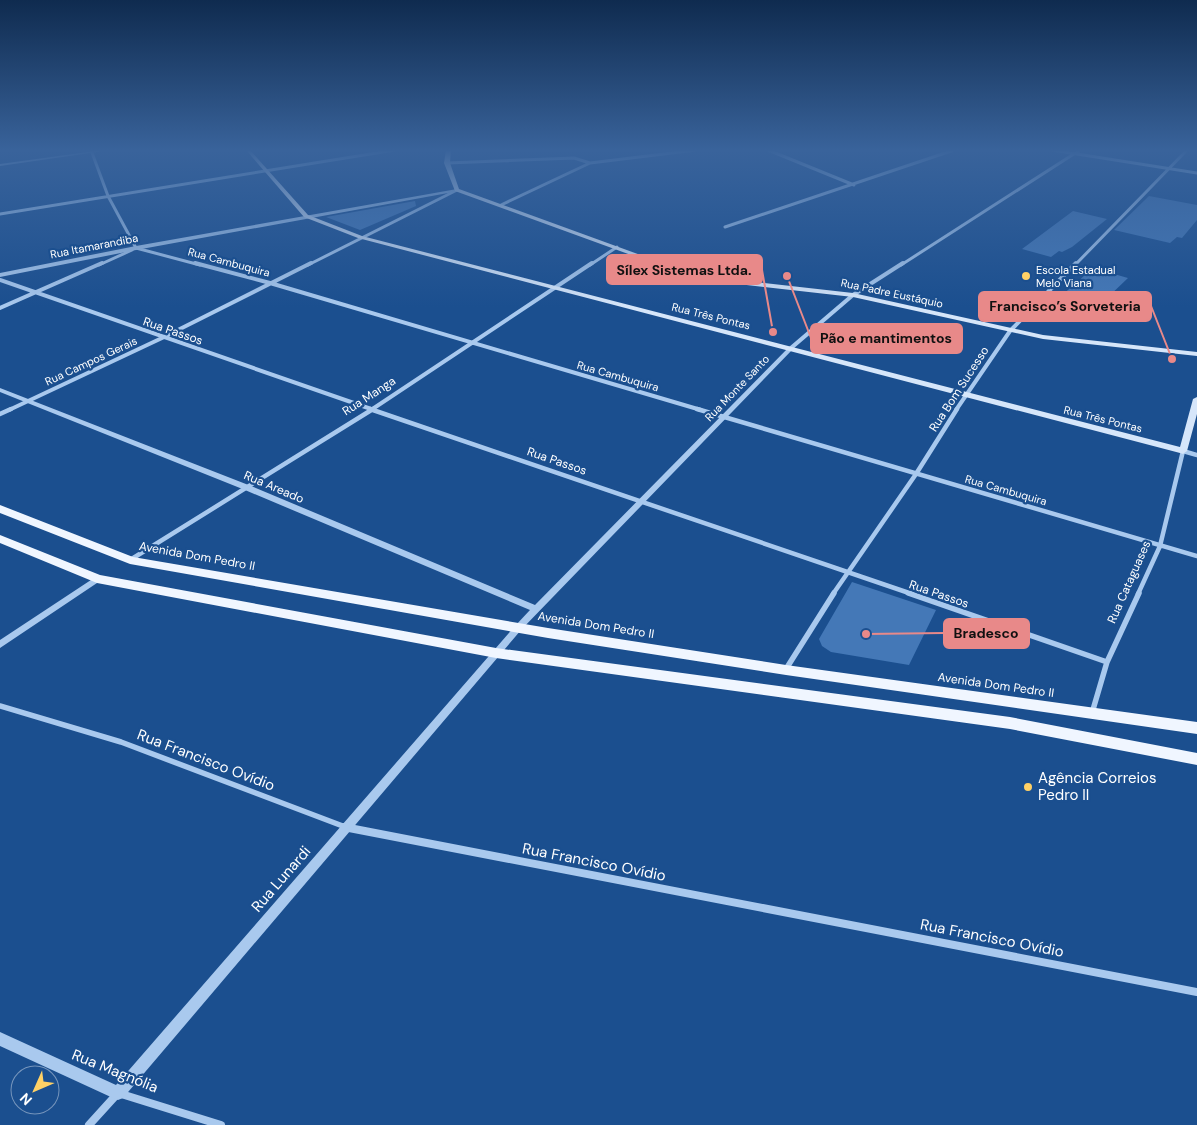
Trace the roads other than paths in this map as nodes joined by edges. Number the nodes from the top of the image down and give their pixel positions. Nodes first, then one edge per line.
1 (69, 202) edge
2 (112, 202) edge
3 (295, 202) edge
4 (384, 202) edge
5 (431, 202) edge
6 (494, 202) edge
7 (507, 202) edge
8 (800, 202) edge
9 (997, 202) edge
10 (1135, 202) edge
11 (502, 205) junction
12 (0, 214) edge
13 (306, 216) junction
14 (725, 227) dead end
15 (360, 237) junction
16 (617, 247) junction
17 (136, 248) junction
18 (0, 275) edge
19 (0, 280) edge
20 (270, 283) junction
21 (554, 288) junction
22 (36, 293) junction
23 (853, 295) junction
24 (0, 308) edge
25 (1010, 331) junction
26 (162, 338) junction
27 (472, 343) junction
28 (791, 348) junction
29 (1197, 354) edge
30 (0, 390) edge
31 (965, 395) junction
32 (1197, 399) edge
33 (27, 401) junction
34 (372, 409) junction
35 (0, 414) edge
36 (723, 418) junction
37 (1183, 451) junction
38 (1197, 455) edge
39 (916, 474) junction
40 (248, 488) junction
41 (643, 501) junction
42 (0, 509) edge
43 (0, 539) edge
44 (1160, 546) junction
45 (1197, 556) edge
46 (130, 560) junction
47 (847, 573) junction
48 (97, 579) junction
49 (537, 610) junction
50 (518, 628) junction
51 (0, 645) edge
52 (496, 653) junction
53 (1107, 662) junction
54 (786, 670) junction
55 (0, 706) edge
56 (1092, 714) junction
57 (1197, 728) edge
58 (1197, 759) edge
59 (346, 828) junction
60 (1197, 992) edge
61 (0, 1039) edge
62 (118, 1093) junction
63 (89, 1125) edge
64 (221, 1125) edge

1 - 12 street
2 - 17 street
3 - 13 main road, Rua Três Pontas
4 - 13 street, Rua Itamarandiba
5 - 15 street, Rua Campos Gerais
6 - 11 main road, Rua Padre Eustáquio
7 - 11 street
8 - 14 street
9 - 23 street, Rua Monte Santo
10 - 25 street, Rua Bom Sucesso
11 - 16 main road, Rua Padre Eustáquio
13 - 15 main road, Rua Três Pontas
13 - 17 street, Rua Itamarandiba
15 - 20 street, Rua Campos Gerais
15 - 21 main road, Rua Três Pontas
16 - 21 street, Rua Manga
16 - 23 main road, Rua Padre Eustáquio
17 - 18 street, Rua Itamarandiba
17 - 20 street, Rua Cambuquira
17 - 22 street
19 - 22 street, Rua Passos
20 - 26 street, Rua Campos Gerais
20 - 27 street, Rua Cambuquira
21 - 27 street, Rua Manga
21 - 28 main road, Rua Três Pontas
22 - 24 street
22 - 26 street, Rua Passos
23 - 25 main road, Rua Padre Eustáquio
23 - 28 street, Rua Monte Santo
25 - 29 main road, Rua Padre Eustáquio
25 - 31 street, Rua Bom Sucesso
26 - 33 street, Rua Campos Gerais
26 - 34 street, Rua Passos
27 - 34 street, Rua Manga
27 - 36 street, Rua Cambuquira
28 - 31 main road, Rua Três Pontas
28 - 36 street, Rua Monte Santo
30 - 33 street, Rua Areado
31 - 37 main road, Rua Três Pontas
31 - 39 street, Rua Bom Sucesso
32 - 37 main road, Rua Cataguases
33 - 35 street, Rua Campos Gerais
33 - 40 street, Rua Areado
34 - 40 street, Rua Manga
34 - 41 street, Rua Passos
36 - 39 street, Rua Cambuquira
36 - 41 street, Rua Monte Santo
37 - 38 street, Rua Três Pontas
37 - 44 street, Rua Cataguases
39 - 44 street, Rua Cambuquira
39 - 47 street, Rua Bom Sucesso
40 - 46 street, Rua Manga
40 - 49 street, Rua Areado
41 - 47 street, Rua Passos
41 - 49 street, Rua Monte Santo
42 - 46 main road, Avenida Dom Pedro II
43 - 48 main road
44 - 45 street, Rua Cambuquira
44 - 53 street, Rua Cataguases
46 - 50 main road, Avenida Dom Pedro II
47 - 53 street, Rua Passos
47 - 54 street, Rua Bom Sucesso
48 - 51 street
48 - 52 main road
49 - 50 street, Rua Monte Santo
50 - 52 street, Rua Monte Santo
50 - 54 main road, Avenida Dom Pedro II
52 - 58 main road
52 - 59 street, Rua Lunardi
53 - 56 street, Rua Cataguases
54 - 56 main road, Avenida Dom Pedro II
55 - 59 street, Rua Francisco Ovídio
56 - 57 main road, Avenida Dom Pedro II
59 - 60 street, Rua Francisco Ovídio
59 - 62 street, Rua Lunardi
61 - 62 street, Rua Magnólia
62 - 63 street, Rua Lunardi
62 - 64 street, Rua Magnólia

